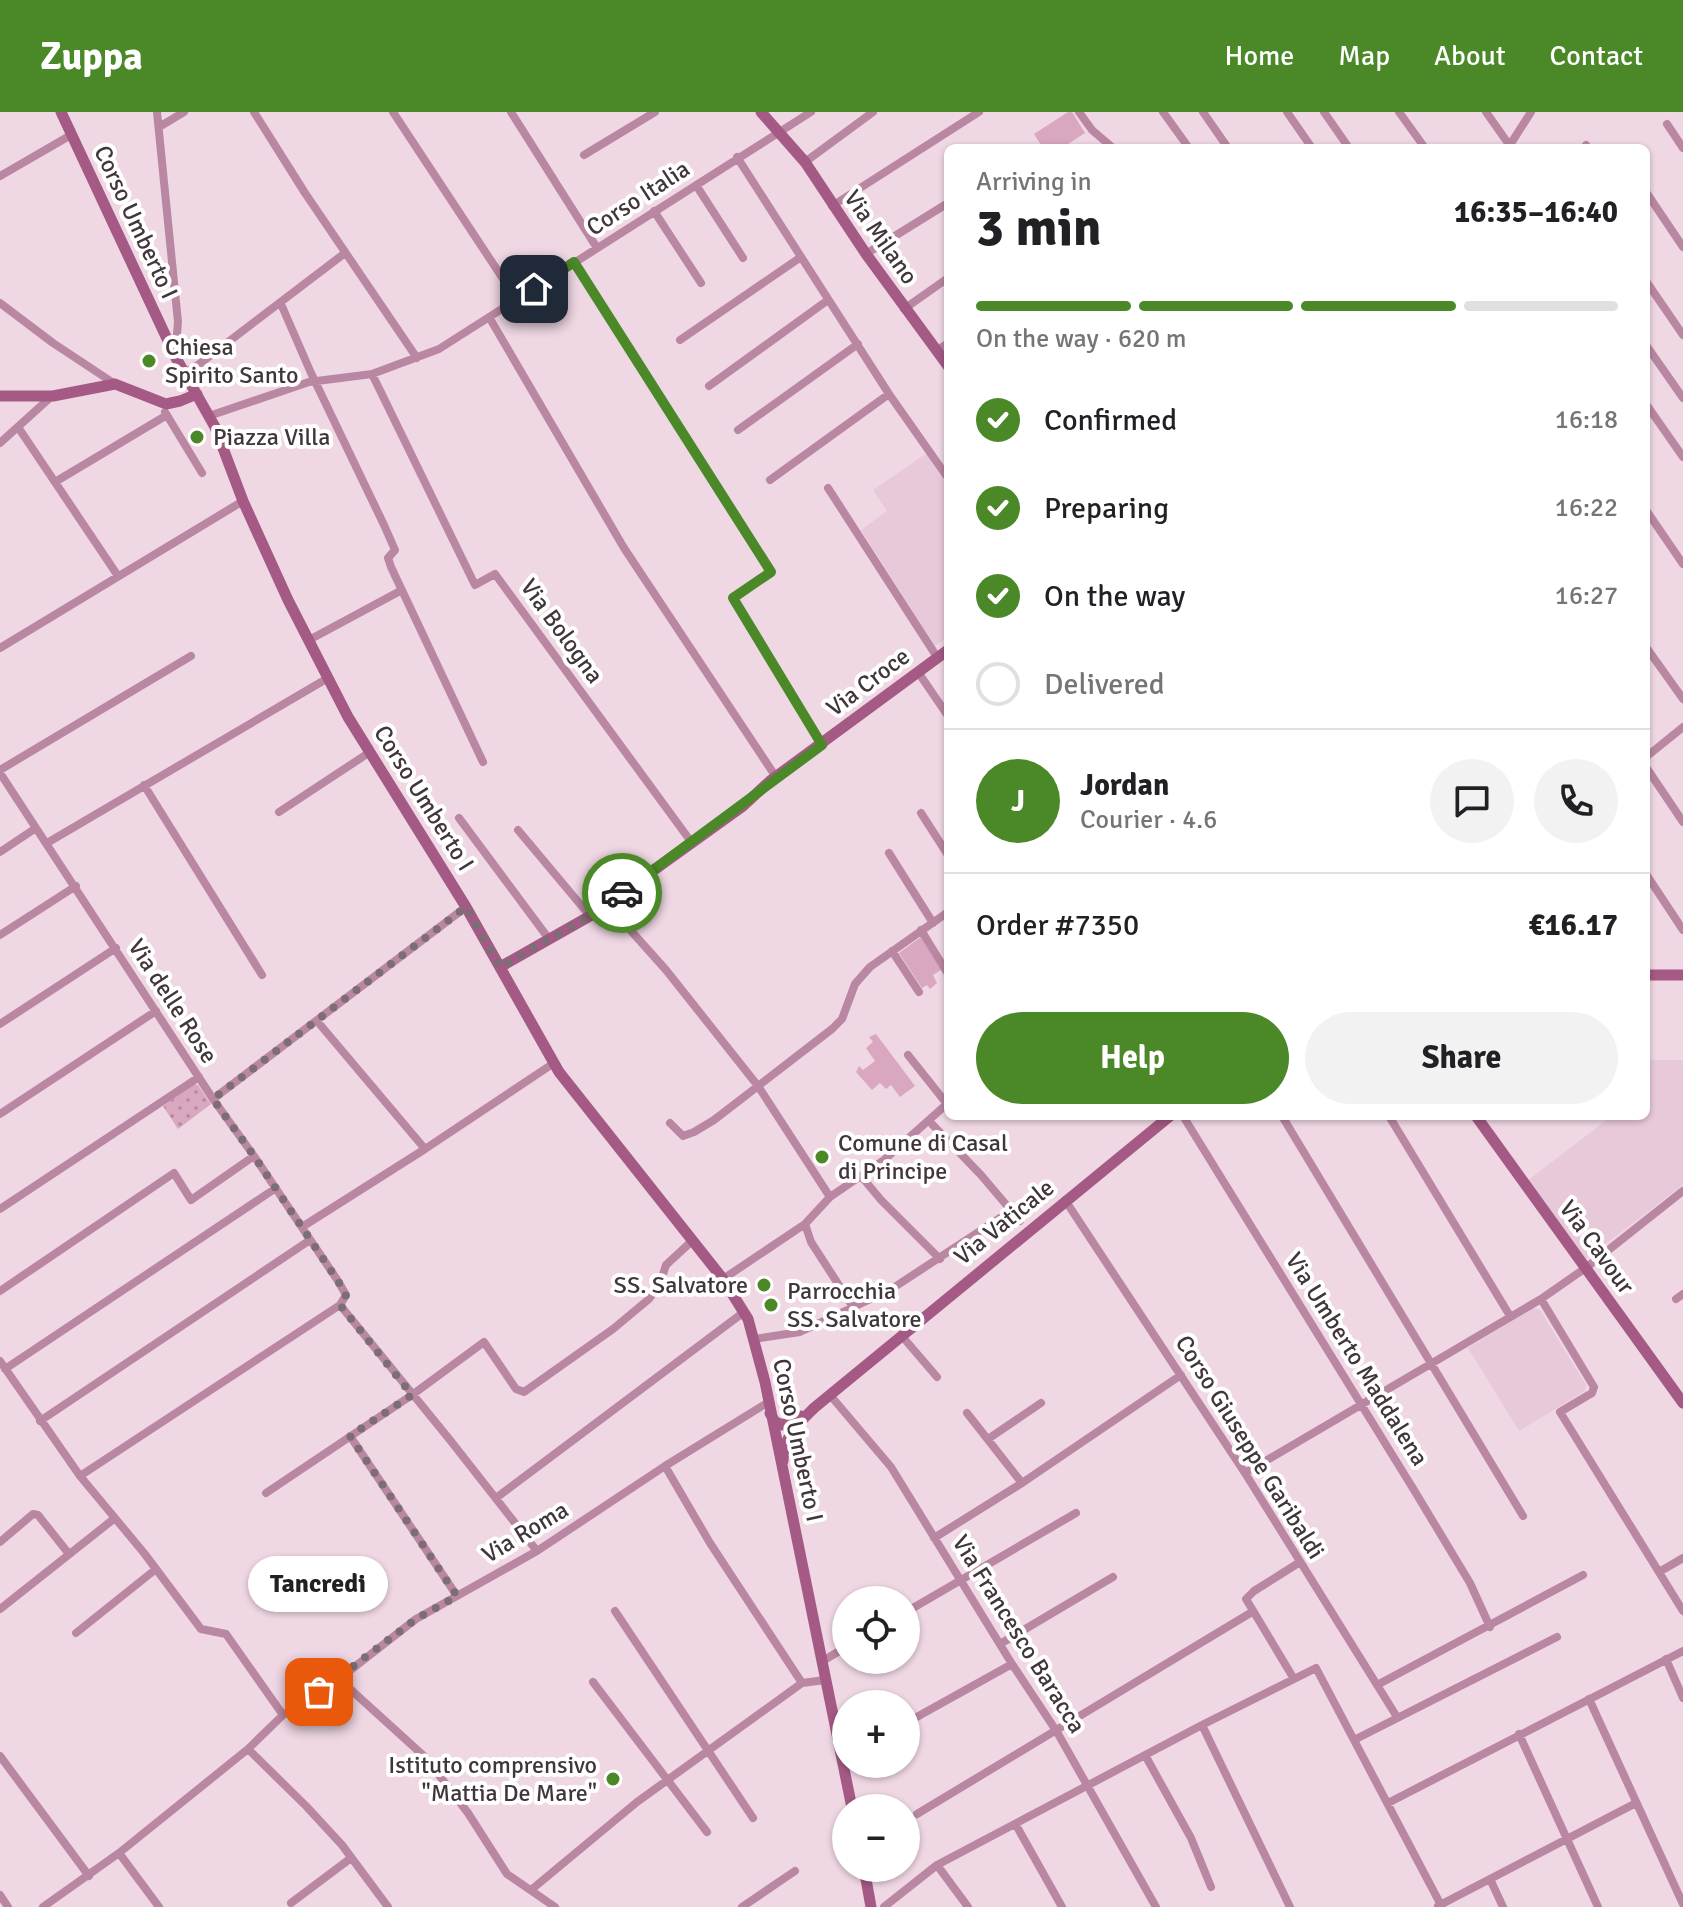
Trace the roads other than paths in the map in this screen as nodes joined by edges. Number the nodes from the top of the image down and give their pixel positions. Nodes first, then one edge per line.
1 (61, 112) edge
2 (157, 112) edge
3 (184, 112) edge
4 (254, 112) edge
5 (393, 112) edge
6 (511, 112) edge
7 (655, 112) edge
8 (761, 112) edge
9 (811, 112) edge
10 (873, 112) edge
11 (979, 112) edge
12 (1079, 112) edge
13 (1163, 112) edge
14 (1203, 112) edge
15 (1287, 112) edge
16 (1324, 112) edge
17 (1399, 112) edge
18 (1486, 112) edge
19 (1531, 112) edge
20 (1667, 124) dead end
21 (159, 127) junction
22 (778, 133) junction
23 (71, 135) junction
24 (1108, 144) edge
25 (1186, 144) edge
26 (1225, 144) edge
27 (1309, 144) edge
28 (1346, 144) edge
29 (1422, 144) edge
30 (1507, 144) edge
31 (1511, 144) edge
32 (1683, 148) edge
33 (584, 155) dead end
34 (737, 157) junction
35 (805, 162) junction
36 (0, 176) edge
37 (696, 185) junction
38 (1650, 198) edge
39 (944, 205) edge
40 (832, 206) junction
41 (654, 211) junction
42 (1683, 247) edge
43 (597, 248) junction
44 (345, 253) junction
45 (866, 254) junction
46 (801, 257) junction
47 (743, 258) dead end
48 (574, 262) junction
49 (944, 281) edge
50 (701, 283) dead end
51 (1650, 287) edge
52 (517, 300) junction
53 (828, 300) junction
54 (0, 303) edge
55 (281, 304) junction
56 (904, 309) junction
57 (489, 317) junction
58 (1683, 335) edge
59 (680, 340) dead end
60 (858, 344) junction
61 (944, 346) edge
62 (172, 350) junction
63 (936, 351) junction
64 (1650, 351) edge
65 (417, 358) junction
66 (944, 361) edge
67 (183, 373) junction
68 (372, 374) junction
69 (316, 381) junction
70 (115, 384) junction
71 (709, 386) dead end
72 (197, 394) junction
73 (889, 394) junction
74 (0, 396) edge
75 (53, 396) junction
76 (1683, 398) edge
77 (158, 401) junction
78 (1650, 410) edge
79 (167, 415) junction
80 (209, 416) junction
81 (20, 430) dead end
82 (738, 430) dead end
83 (0, 443) edge
84 (1683, 457) edge
85 (944, 472) edge
86 (202, 473) dead end
87 (770, 480) dead end
88 (55, 482) junction
89 (828, 488) dead end
90 (243, 501) junction
91 (1650, 516) edge
92 (1683, 564) edge
93 (118, 576) junction
94 (402, 590) junction
95 (309, 640) junction
96 (0, 648) edge
97 (944, 653) edge
98 (1650, 653) edge
99 (191, 656) dead end
100 (937, 657) junction
101 (918, 672) junction
102 (328, 678) junction
103 (1683, 699) edge
104 (944, 710) edge
105 (1683, 727) edge
106 (822, 745) junction
107 (370, 752) junction
108 (1650, 754) edge
109 (483, 762) dead end
110 (0, 771) edge
111 (1650, 773) edge
112 (776, 777) junction
113 (144, 785) junction
114 (10, 789) junction
115 (0, 796) edge
116 (279, 812) dead end
117 (921, 813) dead end
118 (459, 818) dead end
119 (1683, 822) edge
120 (36, 828) junction
121 (518, 830) dead end
122 (47, 843) junction
123 (692, 843) junction
124 (944, 849) edge
125 (0, 852) edge
126 (889, 853) dead end
127 (1650, 880) edge
128 (76, 886) junction
129 (607, 904) junction
130 (466, 907) junction
131 (944, 915) edge
132 (590, 916) junction
133 (933, 923) junction
134 (921, 930) junction
135 (1683, 930) edge
136 (0, 935) edge
137 (549, 939) junction
138 (116, 948) junction
139 (892, 951) junction
140 (500, 967) junction
141 (944, 967) edge
142 (262, 975) dead end
143 (1650, 975) edge
144 (1683, 975) edge
145 (919, 992) dead end
146 (156, 1011) junction
147 (317, 1021) junction
148 (0, 1024) edge
149 (908, 1055) dead end
150 (554, 1063) junction
151 (199, 1077) junction
152 (758, 1086) junction
153 (944, 1098) edge
154 (213, 1099) junction
155 (944, 1107) edge
156 (0, 1114) edge
157 (1165, 1120) edge
158 (1185, 1120) edge
159 (1284, 1120) edge
160 (1391, 1120) edge
161 (1480, 1120) edge
162 (929, 1121) junction
163 (670, 1123) dead end
164 (425, 1149) junction
165 (254, 1156) junction
166 (861, 1176) junction
167 (276, 1188) junction
168 (1683, 1191) edge
169 (830, 1197) junction
170 (1065, 1200) junction
171 (0, 1209) edge
172 (1012, 1210) junction
173 (1020, 1221) dead end
174 (805, 1224) junction
175 (302, 1227) junction
176 (310, 1240) junction
177 (693, 1240) junction
178 (940, 1259) junction
179 (1587, 1267) junction
180 (723, 1279) junction
181 (0, 1291) edge
182 (1541, 1299) junction
183 (340, 1305) junction
184 (853, 1307) junction
185 (744, 1312) junction
186 (1510, 1316) junction
187 (901, 1335) junction
188 (754, 1339) junction
189 (1432, 1363) junction
190 (3, 1365) edge
191 (1181, 1375) junction
192 (937, 1377) dead end
193 (412, 1395) junction
194 (830, 1395) junction
195 (1041, 1403) dead end
196 (1683, 1403) edge
197 (1362, 1405) junction
198 (768, 1408) junction
199 (967, 1413) dead end
200 (40, 1421) junction
201 (350, 1436) junction
202 (988, 1439) junction
203 (665, 1466) junction
204 (1245, 1473) junction
205 (80, 1476) junction
206 (1022, 1483) junction
207 (266, 1493) dead end
208 (496, 1498) junction
209 (789, 1509) junction
210 (1076, 1513) dead end
211 (1523, 1516) dead end
212 (115, 1518) junction
213 (934, 1538) junction
214 (0, 1542) edge
215 (537, 1551) junction
216 (69, 1554) junction
217 (1683, 1558) edge
218 (1300, 1562) junction
219 (156, 1569) junction
220 (1659, 1572) junction
221 (1583, 1575) dead end
222 (1113, 1577) dead end
223 (960, 1580) junction
224 (457, 1596) junction
225 (920, 1604) edge
226 (0, 1609) edge
227 (615, 1611) dead end
228 (1683, 1611) edge
229 (1252, 1612) junction
230 (1490, 1627) junction
231 (76, 1633) dead end
232 (1557, 1637) dead end
233 (1000, 1644) junction
234 (1683, 1651) edge
235 (832, 1655) edge
236 (1666, 1659) junction
237 (821, 1662) junction
238 (1012, 1664) junction
239 (339, 1679) junction
240 (1294, 1679) junction
241 (825, 1680) junction
242 (593, 1682) dead end
243 (802, 1683) junction
244 (1377, 1685) junction
245 (1683, 1698) edge
246 (1589, 1699) junction
247 (832, 1708) edge
248 (283, 1715) junction
249 (920, 1715) edge
250 (1397, 1717) junction
251 (1202, 1725) junction
252 (1057, 1732) junction
253 (1519, 1734) junction
254 (1354, 1740) junction
255 (248, 1749) junction
256 (710, 1751) junction
257 (1145, 1755) junction
258 (0, 1756) edge
259 (668, 1780) junction
260 (1088, 1785) junction
261 (1388, 1803) junction
262 (1636, 1803) junction
263 (920, 1812) edge
264 (753, 1818) dead end
265 (1016, 1825) junction
266 (707, 1832) dead end
267 (1566, 1839) junction
268 (119, 1853) junction
269 (351, 1858) junction
270 (937, 1865) junction
271 (795, 1871) dead end
272 (89, 1876) junction
273 (1490, 1879) junction
274 (867, 1882) edge
275 (1211, 1887) dead end
276 (531, 1890) junction
277 (0, 1895) edge
278 (291, 1903) dead end
279 (1683, 1904) edge
280 (1440, 1906) edge
281 (8, 1907) edge
282 (43, 1907) edge
283 (159, 1907) edge
284 (388, 1907) edge
285 (555, 1907) edge
286 (742, 1907) edge
287 (871, 1907) edge
288 (884, 1907) edge
289 (968, 1907) edge
290 (1062, 1907) edge
291 (1156, 1907) edge
292 (1290, 1907) edge
293 (1503, 1907) edge
294 (1598, 1907) edge

1 - 23 street, Corso Umberto I
2 - 21 street
3 - 21 street
4 - 44 street
5 - 52 street
6 - 43 street
7 - 33 street
8 - 22 street, Via Milano
9 - 22 street, Corso Italia
10 - 35 street
11 - 40 street
12 - 24 street
13 - 25 street
14 - 26 street
15 - 27 street
16 - 28 street
17 - 29 street
18 - 30 street
19 - 31 street
20 - 32 street
21 - 62 street
22 - 34 street, Corso Italia
22 - 35 street, Via Milano
23 - 36 street
23 - 62 street, Corso Umberto I
34 - 37 street, Corso Italia
34 - 46 street
35 - 40 street, Via Milano
37 - 41 street, Corso Italia
37 - 47 street
38 - 42 street
39 - 45 street
40 - 45 street, Via Milano
41 - 43 street, Corso Italia
41 - 50 street
43 - 48 street, Corso Italia
44 - 55 street
44 - 65 street
45 - 56 street, Via Milano
46 - 53 street
46 - 59 street
48 - 52 street, Corso Italia
48 - 106 street
49 - 56 street
51 - 58 street
52 - 57 street, Corso Italia
53 - 60 street
53 - 71 street
54 - 70 street
55 - 67 street
55 - 69 street
56 - 63 street, Via Milano
57 - 65 street, Corso Italia
57 - 112 street
60 - 73 street
60 - 82 street
61 - 63 street
62 - 67 street, Corso Umberto I
63 - 66 street, Via Milano
64 - 76 street
65 - 68 street, Corso Italia
67 - 72 street, Corso Umberto I
68 - 69 street, Corso Italia
68 - 123 street, Via Bologna
69 - 80 street, Corso Italia
69 - 94 street
70 - 75 street
70 - 77 street
72 - 77 street
72 - 80 street, Corso Umberto I
73 - 85 street
73 - 87 street
74 - 75 street
75 - 83 street
77 - 79 street
78 - 84 street
79 - 86 street
79 - 88 street
80 - 90 street, Corso Umberto I
81 - 88 street
88 - 93 street
89 - 100 street
90 - 93 street
90 - 95 street, Corso Umberto I
91 - 92 street
93 - 96 street
94 - 95 street
94 - 109 street
95 - 102 street, Corso Umberto I
97 - 100 street, Via Croce
98 - 103 street
99 - 110 street
100 - 101 street, Via Croce
101 - 104 street
101 - 106 street, Via Croce
102 - 107 street, Corso Umberto I
102 - 113 street
105 - 108 street
106 - 112 street, Via Croce
107 - 116 street
107 - 130 street, Corso Umberto I
110 - 114 street, Via delle Rose
111 - 119 street
112 - 123 street, Via Croce
113 - 122 street
113 - 142 street
114 - 115 street
114 - 120 street, Via delle Rose
117 - 124 street
118 - 137 street
120 - 122 street, Via delle Rose
120 - 125 street
121 - 132 street
122 - 128 street, Via delle Rose
123 - 129 street, Via Croce
126 - 133 street
127 - 135 street
128 - 136 street
128 - 138 street, Via delle Rose
129 - 132 street, Via Croce
129 - 152 street
130 - 140 street, Corso Umberto I
130 - 147 street
131 - 133 street
132 - 137 street, Via Croce
133 - 134 street
134 - 139 street
134 - 141 street
137 - 140 street, Via Croce
138 - 146 street, Via delle Rose
138 - 148 street
139 - 145 street
139 - 152 street
140 - 150 street, Corso Umberto I
143 - 144 street
146 - 151 street, Via delle Rose
146 - 156 street
147 - 154 street
147 - 164 street
149 - 153 street
150 - 164 street
150 - 177 street, Corso Umberto I
151 - 154 street, Via delle Rose
151 - 171 street
152 - 163 street
152 - 169 street
154 - 165 street, Via delle Rose
155 - 162 street
157 - 170 street, Via Vaticale
158 - 197 street, Via Umberto Maddalena
159 - 189 street
160 - 186 street
161 - 179 street, Via Cavour
162 - 166 street
162 - 172 street
164 - 175 street
165 - 167 street, Via delle Rose
165 - 181 street
166 - 169 street
166 - 178 street
167 - 175 street, Via delle Rose
167 - 190 street
168 - 179 street
169 - 174 street
170 - 187 street, Via Vaticale
170 - 191 street, Corso Giuseppe Garibaldi
172 - 173 street
172 - 178 street
174 - 180 street
174 - 184 street
175 - 176 street, Via delle Rose
176 - 183 street, Via delle Rose
176 - 200 street
177 - 180 street, Corso Umberto I
177 - 193 street
178 - 184 street
179 - 182 street
179 - 196 street, Via Cavour
180 - 185 street, Corso Umberto I
182 - 186 street
182 - 220 street
183 - 193 street, Via delle Rose
183 - 205 street
184 - 188 street
185 - 188 street, Corso Umberto I
185 - 208 street
186 - 189 street
187 - 192 street
187 - 194 street, Via Vaticale
188 - 198 street, Corso Umberto I
189 - 197 street
189 - 211 street
190 - 200 street
191 - 204 street, Corso Giuseppe Garibaldi
191 - 206 street
193 - 201 street
193 - 208 street, Via delle Rose
194 - 198 street, Via Vaticale
194 - 209 street, Via Vaticale
194 - 213 street, Via Francesco Baracca
195 - 202 street
197 - 204 street
197 - 230 street, Via Umberto Maddalena
198 - 203 street, Via Roma
198 - 209 street, Corso Umberto I
199 - 202 street
200 - 205 street
201 - 207 street
201 - 224 street
202 - 206 street
203 - 215 street, Via Roma
203 - 243 street
204 - 218 street, Corso Giuseppe Garibaldi
205 - 212 street
206 - 213 street
208 - 215 street, Via delle Rose
209 - 237 street, Corso Umberto I
210 - 223 street
212 - 216 street
212 - 219 street
213 - 223 street, Via Francesco Baracca
214 - 216 street
215 - 224 street, Via Roma
216 - 226 street
217 - 220 street
218 - 229 street
218 - 244 street, Corso Giuseppe Garibaldi
219 - 231 street
219 - 248 street
220 - 228 street
221 - 230 street
222 - 233 street
223 - 225 street
223 - 233 street, Via Francesco Baracca
224 - 239 street, Via Roma
227 - 256 street
229 - 240 street
229 - 252 street
230 - 244 street
232 - 250 street
233 - 238 street, Via Francesco Baracca
234 - 236 street
235 - 237 street
236 - 245 street
236 - 246 street
237 - 241 street, Corso Umberto I
238 - 249 street
238 - 252 street, Via Francesco Baracca
239 - 248 street, Via Roma
239 - 276 street
240 - 251 street
240 - 254 street
241 - 243 street
241 - 247 street, Corso Umberto I
242 - 259 street
243 - 256 street
244 - 250 street, Corso Giuseppe Garibaldi
246 - 253 street
246 - 262 street
248 - 255 street, Via Roma
250 - 254 street
251 - 257 street
251 - 292 street
252 - 260 street, Via Francesco Baracca
252 - 263 street
253 - 261 street
253 - 267 street
254 - 261 street
255 - 268 street, Via Roma
255 - 269 street
256 - 259 street
256 - 264 street
257 - 260 street
257 - 275 street
258 - 272 street
259 - 266 street
259 - 276 street
260 - 265 street
260 - 291 street, Via Francesco Baracca
261 - 280 street
262 - 267 street
262 - 279 street
265 - 270 street
265 - 290 street
267 - 273 street
267 - 294 street
268 - 272 street, Via Roma
268 - 283 street
269 - 278 street
269 - 284 street
270 - 288 street
270 - 289 street
271 - 286 street
272 - 282 street, Via Roma
273 - 280 street
273 - 293 street
274 - 287 street
276 - 285 street
277 - 281 street

